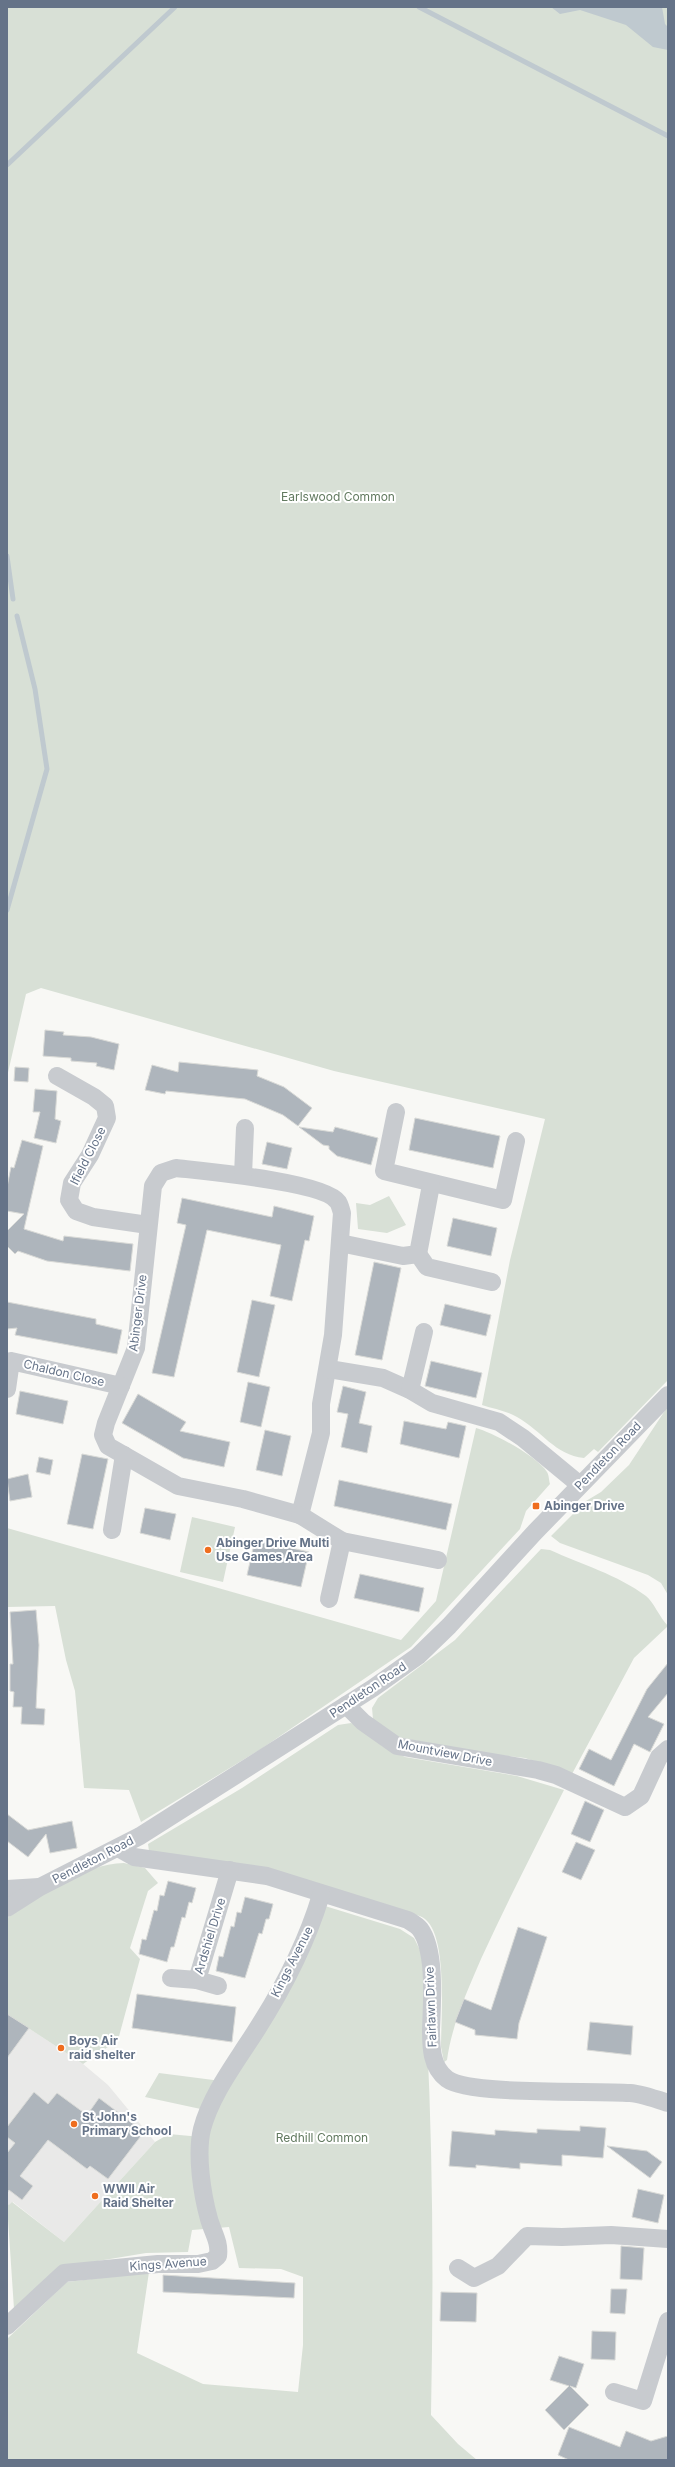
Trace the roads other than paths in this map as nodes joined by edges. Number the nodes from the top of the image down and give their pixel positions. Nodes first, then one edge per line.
1 (57, 1076) dead end
2 (396, 1112) dead end
3 (245, 1128) dead end
4 (516, 1141) dead end
5 (243, 1175) junction
6 (431, 1184) junction
7 (148, 1225) junction
8 (340, 1243) junction
9 (418, 1254) junction
10 (492, 1282) dead end
11 (424, 1332) dead end
12 (328, 1369) junction
13 (121, 1386) junction
14 (7, 1389) edge
15 (410, 1390) junction
16 (668, 1395) edge
17 (124, 1455) junction
18 (580, 1485) junction
19 (300, 1515) junction
20 (112, 1530) dead end
21 (342, 1541) junction
22 (438, 1560) dead end
23 (329, 1599) dead end
24 (346, 1705) junction
25 (668, 1749) edge
26 (118, 1848) junction
27 (230, 1870) junction
28 (40, 1887) junction
29 (7, 1890) edge
30 (321, 1895) junction
31 (7, 1908) edge
32 (171, 1978) dead end
33 (197, 1980) junction
34 (218, 1986) dead end
35 (668, 2102) edge
36 (668, 2240) edge
37 (458, 2268) dead end
38 (668, 2321) edge
39 (7, 2326) edge
40 (614, 2392) dead end

1 - 7 street, Ifield Close
2 - 6 street
3 - 5 street
4 - 6 street
5 - 7 street, Abinger Drive
5 - 8 street, Abinger Drive
6 - 9 street
7 - 13 street, Abinger Drive
8 - 9 street
8 - 12 street, Abinger Drive
9 - 10 street
11 - 15 street
12 - 15 street
12 - 19 street, Abinger Drive
13 - 14 street, Chaldon Close
13 - 17 street, Abinger Drive
15 - 18 street
16 - 18 street, Pendleton Road
17 - 19 street, Abinger Drive
17 - 20 street
18 - 24 street, Pendleton Road
19 - 21 street
21 - 22 street
21 - 23 street
24 - 25 street, Mountview Drive
24 - 26 street, Pendleton Road
26 - 27 street, Fairlawn Drive
26 - 28 street, Pendleton Road
27 - 30 street, Fairlawn Drive
27 - 33 street, Ardshiel Drive
28 - 29 street
28 - 31 street, Pendleton Road
30 - 35 street, Fairlawn Drive
30 - 39 street, Kings Avenue
32 - 33 street
33 - 34 street, Ardshiel Drive
36 - 37 street
38 - 40 street

